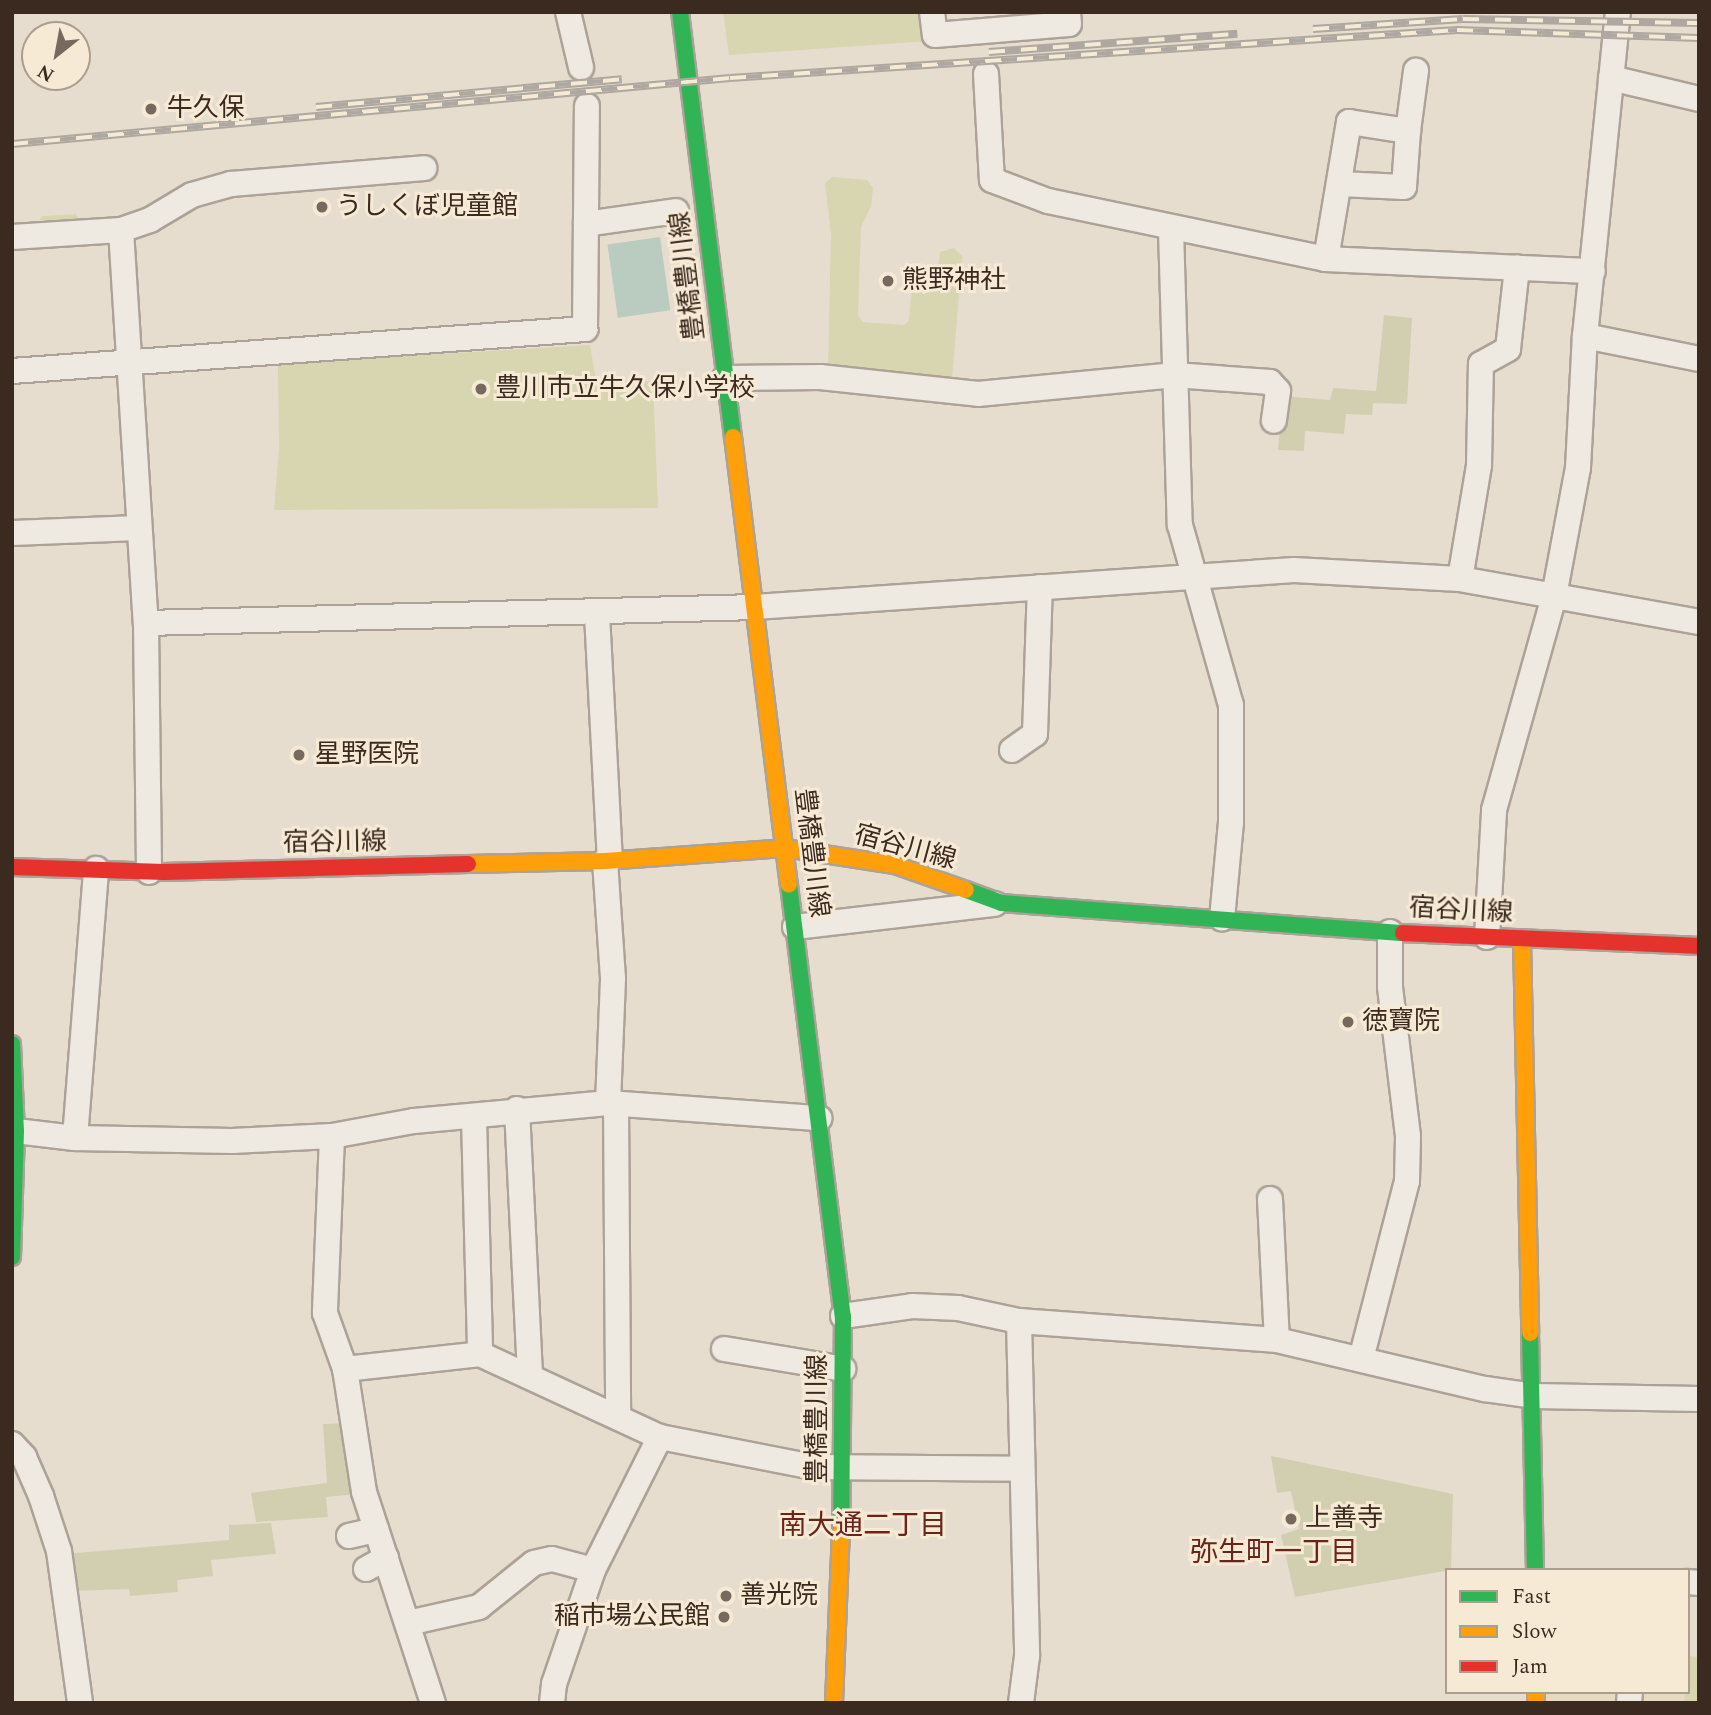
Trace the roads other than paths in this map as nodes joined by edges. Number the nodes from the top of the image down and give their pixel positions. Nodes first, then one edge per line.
1 (568, 12) edge
2 (680, 12) edge
3 (932, 12) edge
4 (1068, 12) edge
5 (1618, 12) edge
6 (581, 67) dead end
7 (1416, 71) dead end
8 (986, 74) dead end
9 (1612, 78) junction
10 (1699, 99) edge
11 (587, 106) dead end
12 (1408, 131) junction
13 (424, 168) dead end
14 (1340, 184) junction
15 (676, 211) dead end
16 (586, 224) junction
17 (121, 230) junction
18 (1171, 230) junction
19 (12, 237) edge
20 (1326, 259) junction
21 (1517, 267) junction
22 (1593, 271) junction
23 (1585, 336) junction
24 (1699, 359) edge
25 (131, 364) junction
26 (12, 371) edge
27 (1175, 375) junction
28 (725, 379) junction
29 (1274, 421) dead end
30 (138, 528) junction
31 (12, 533) edge
32 (1196, 576) junction
33 (1460, 579) junction
34 (1040, 587) junction
35 (1554, 596) junction
36 (755, 607) junction
37 (597, 614) junction
38 (146, 622) junction
39 (1699, 622) edge
40 (1012, 750) dead end
41 (785, 848) junction
42 (608, 861) junction
43 (12, 867) edge
44 (96, 869) junction
45 (149, 872) junction
46 (1002, 902) junction
47 (1222, 919) junction
48 (795, 927) junction
49 (1390, 932) junction
50 (1487, 937) junction
51 (1522, 939) junction
52 (1699, 946) edge
53 (12, 1044) edge
54 (14, 1093) edge
55 (612, 1103) junction
56 (517, 1109) junction
57 (474, 1118) junction
58 (819, 1118) junction
59 (16, 1131) junction
60 (332, 1136) junction
61 (75, 1138) junction
62 (1269, 1199) dead end
63 (12, 1257) edge
64 (843, 1316) junction
65 (1019, 1321) junction
66 (1277, 1340) junction
67 (724, 1349) dead end
68 (480, 1354) junction
69 (1361, 1359) junction
70 (345, 1368) junction
71 (843, 1370) junction
72 (530, 1374) junction
73 (1534, 1396) junction
74 (1699, 1399) edge
75 (618, 1417) junction
76 (660, 1437) junction
77 (12, 1444) edge
78 (843, 1469) junction
79 (1022, 1469) junction
80 (376, 1530) junction
81 (349, 1536) dead end
82 (1541, 1568) edge
83 (593, 1570) junction
84 (408, 1623) junction
85 (80, 1703) edge
86 (433, 1703) edge
87 (552, 1703) edge
88 (834, 1703) edge
89 (1021, 1703) edge

1 - 6 street
2 - 28 main road, 豊橋豊川線
3 - 4 street
5 - 9 street
7 - 12 street
8 - 18 street
9 - 10 street
9 - 22 street
11 - 16 street
12 - 14 street
12 - 14 street
13 - 17 street
14 - 20 street
15 - 16 street
16 - 25 street
17 - 19 street
17 - 25 street
18 - 20 street
18 - 27 street
20 - 21 street
21 - 22 street
21 - 33 street
22 - 23 street
23 - 24 street
23 - 35 street
25 - 26 street
25 - 30 street
27 - 28 street
27 - 29 street
27 - 32 street
28 - 36 main road, 豊橋豊川線
30 - 31 street
30 - 38 street
32 - 33 street
32 - 34 street
32 - 47 street
33 - 35 street
34 - 36 street
34 - 40 street
35 - 39 street
35 - 50 street
36 - 37 street
36 - 41 main road, 豊橋豊川線
37 - 38 street
37 - 42 street
38 - 45 street
41 - 42 main road, 宿谷川線
41 - 46 main road, 宿谷川線
41 - 48 main road, 豊橋豊川線
42 - 45 main road, 宿谷川線
42 - 55 street
43 - 44 main road, 宿谷川線
44 - 45 main road, 宿谷川線
44 - 61 street
46 - 47 main road, 宿谷川線
46 - 48 street
47 - 49 main road, 宿谷川線
48 - 58 main road, 豊橋豊川線
49 - 50 main road, 宿谷川線
49 - 69 street
50 - 51 main road, 宿谷川線
51 - 52 main road, 宿谷川線
51 - 73 main road
53 - 54 main road
54 - 59 main road
55 - 56 street
55 - 58 street
55 - 75 street
56 - 57 street
56 - 72 street
57 - 60 street
57 - 68 street
58 - 64 main road, 豊橋豊川線
59 - 61 street
59 - 63 main road
60 - 61 street
60 - 70 street
62 - 66 street
64 - 65 street
64 - 71 main road, 豊橋豊川線
65 - 66 street
65 - 79 street
66 - 69 street
67 - 71 street
68 - 70 street
68 - 72 street
69 - 73 street
70 - 80 street
71 - 78 main road, 豊橋豊川線
72 - 75 street
73 - 74 street
73 - 82 main road
75 - 76 street
76 - 78 street
76 - 83 street
77 - 85 street
78 - 79 street
78 - 88 main road, 豊橋豊川線
79 - 89 street
80 - 81 street
80 - 84 street
83 - 84 street
83 - 87 street
84 - 86 street

